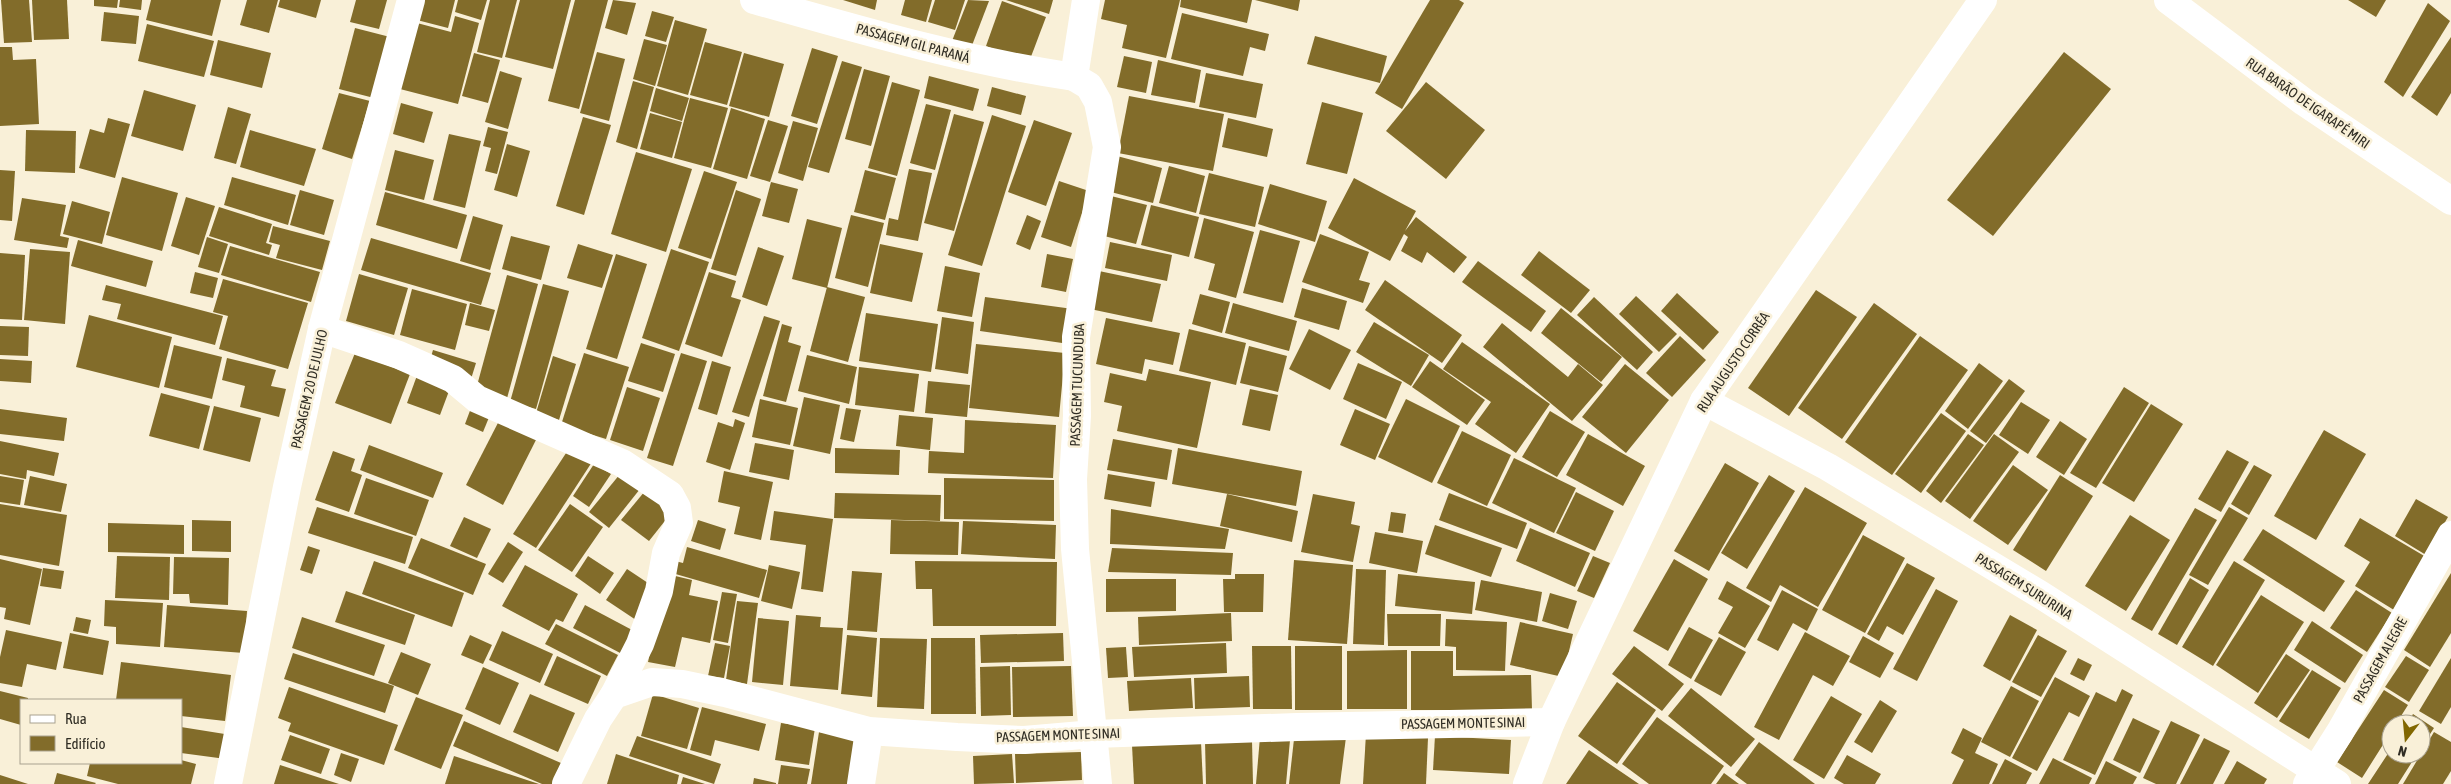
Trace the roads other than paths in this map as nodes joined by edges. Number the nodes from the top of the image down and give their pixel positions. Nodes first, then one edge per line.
1 (411, 0) edge
2 (754, 0) edge
3 (1086, 0) edge
4 (1983, 0) edge
5 (2168, 0) edge
6 (1074, 77) junction
7 (2451, 201) edge
8 (322, 329) junction
9 (1704, 401) junction
10 (2451, 535) edge
11 (614, 695) junction
12 (1551, 722) junction
13 (869, 730) junction
14 (1094, 734) junction
15 (2320, 780) edge
16 (228, 784) edge
17 (566, 784) edge
18 (862, 784) edge
19 (1098, 784) edge
20 (1527, 784) edge

1 - 8 street, PASSAGEM 20 DE JULHO
2 - 6 street, PASSAGEM GIL PARANÁ
3 - 6 street
4 - 9 street, RUA AUGUSTO CORRÊA
5 - 7 street, RUA BARÃO DE IGARAPÉ MIRI
6 - 14 street, PASSAGEM TUCUNDUBA
8 - 11 street
8 - 16 street, PASSAGEM 20 DE JULHO
9 - 12 street, RUA AUGUSTO CORRÊA
9 - 15 street, PASSAGEM SURURINA
10 - 15 street, PASSAGEM ALEGRE
11 - 13 street, PASSAGEM MONTE SINAI
11 - 17 street
12 - 14 street, PASSAGEM MONTE SINAI
12 - 20 street, RUA AUGUSTO CORRÊA
13 - 14 street, PASSAGEM MONTE SINAI
13 - 18 street
14 - 19 street, PASSAGEM TUCUNDUBA

